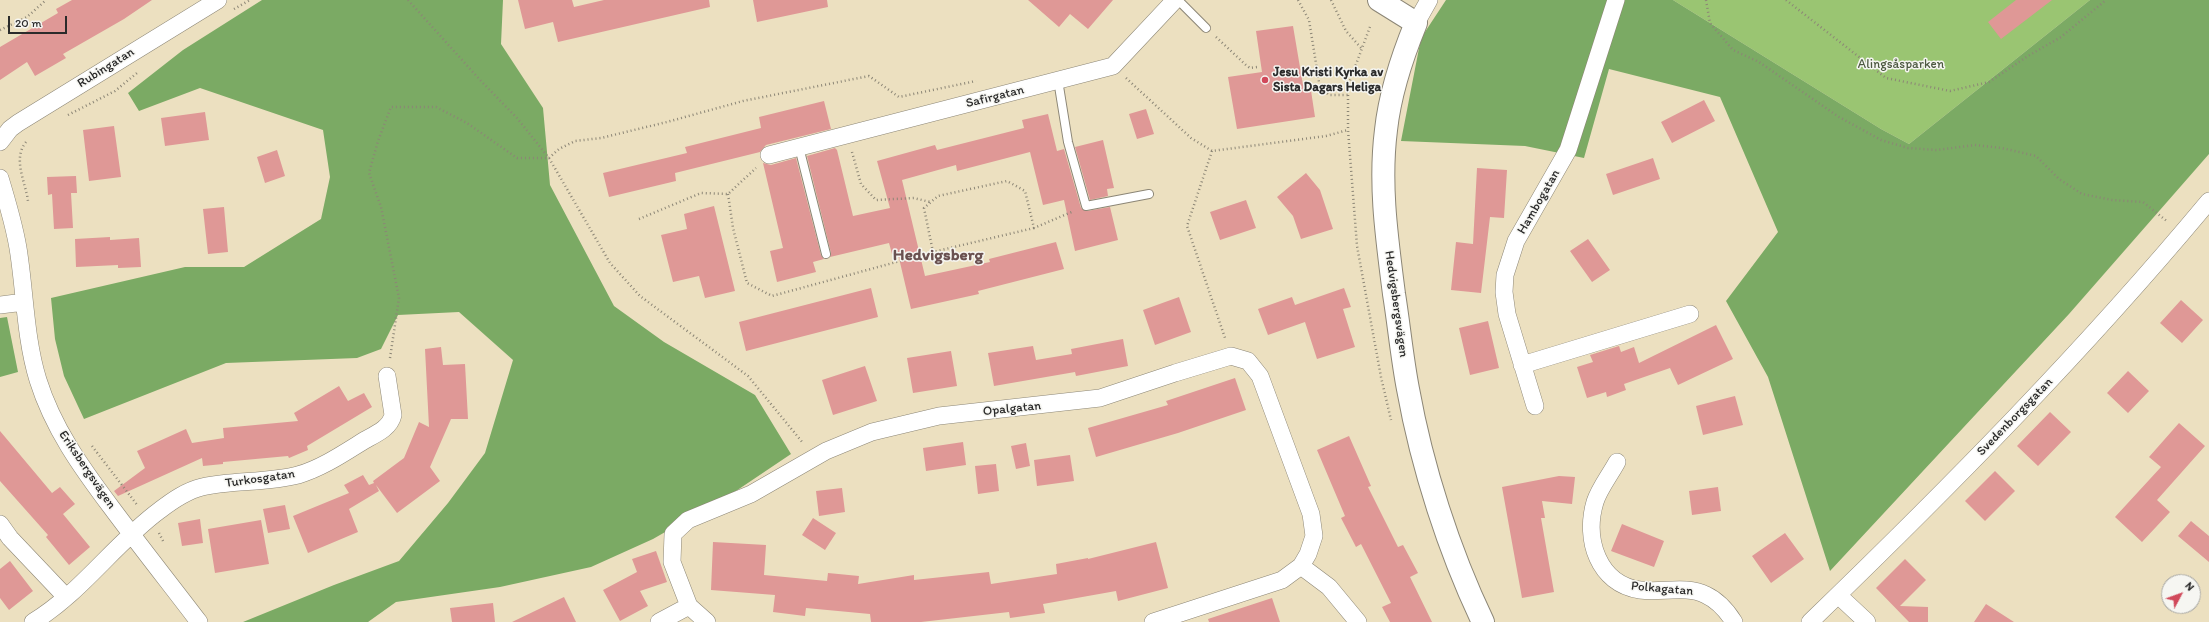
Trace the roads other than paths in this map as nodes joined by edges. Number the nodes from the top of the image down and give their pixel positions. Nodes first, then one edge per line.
1 (1175, 0) edge
2 (1178, 0) edge
3 (1379, 0) edge
4 (1429, 0) edge
5 (1616, 0) edge
6 (224, 6) edge
7 (1416, 23) junction
8 (1206, 28) road end
9 (1058, 80) junction
10 (0, 142) edge
11 (794, 148) junction
12 (769, 155) road end
13 (0, 178) edge
14 (1149, 194) dead end
15 (2209, 202) edge
16 (826, 254) dead end
17 (24, 302) junction
18 (0, 305) edge
19 (1690, 314) dead end
20 (1522, 365) junction
21 (387, 376) road end
22 (1535, 406) dead end
23 (1617, 462) dead end
24 (0, 524) edge
25 (131, 534) junction
26 (5, 539) edge
27 (1301, 566) junction
28 (1838, 595) junction
29 (66, 597) junction
30 (689, 606) junction
31 (33, 622) edge
32 (199, 622) edge
33 (658, 622) edge
34 (707, 622) edge
35 (1153, 622) edge
36 (1358, 622) edge
37 (1483, 622) edge
38 (1734, 622) edge
39 (1810, 622) edge
40 (1867, 622) edge

1 - 9 street, Safirgatan
2 - 8 lane
3 - 7 street
4 - 7 street
5 - 20 street, Hambogatan
6 - 10 street, Rubingatan
7 - 37 street, Hedvigsbergsvägen
9 - 11 street, Safirgatan
9 - 14 lane
11 - 12 street, Safirgatan
11 - 16 lane
13 - 17 street, Eriksbergsvägen
15 - 28 street, Svedenborgsgatan
17 - 18 street
17 - 25 street, Eriksbergsvägen
19 - 20 street
20 - 22 street, Hambogatan
21 - 25 street, Turkosgatan
23 - 38 street, Polkagatan
24 - 26 street
25 - 29 street, Turkosgatan
25 - 32 street, Eriksbergsvägen
26 - 29 street
27 - 30 street, Opalgatan
27 - 35 street
27 - 36 street
28 - 39 street, Svedenborgsgatan
28 - 40 street
29 - 31 street, Turkosgatan
30 - 33 street
30 - 34 street, Opalgatan

